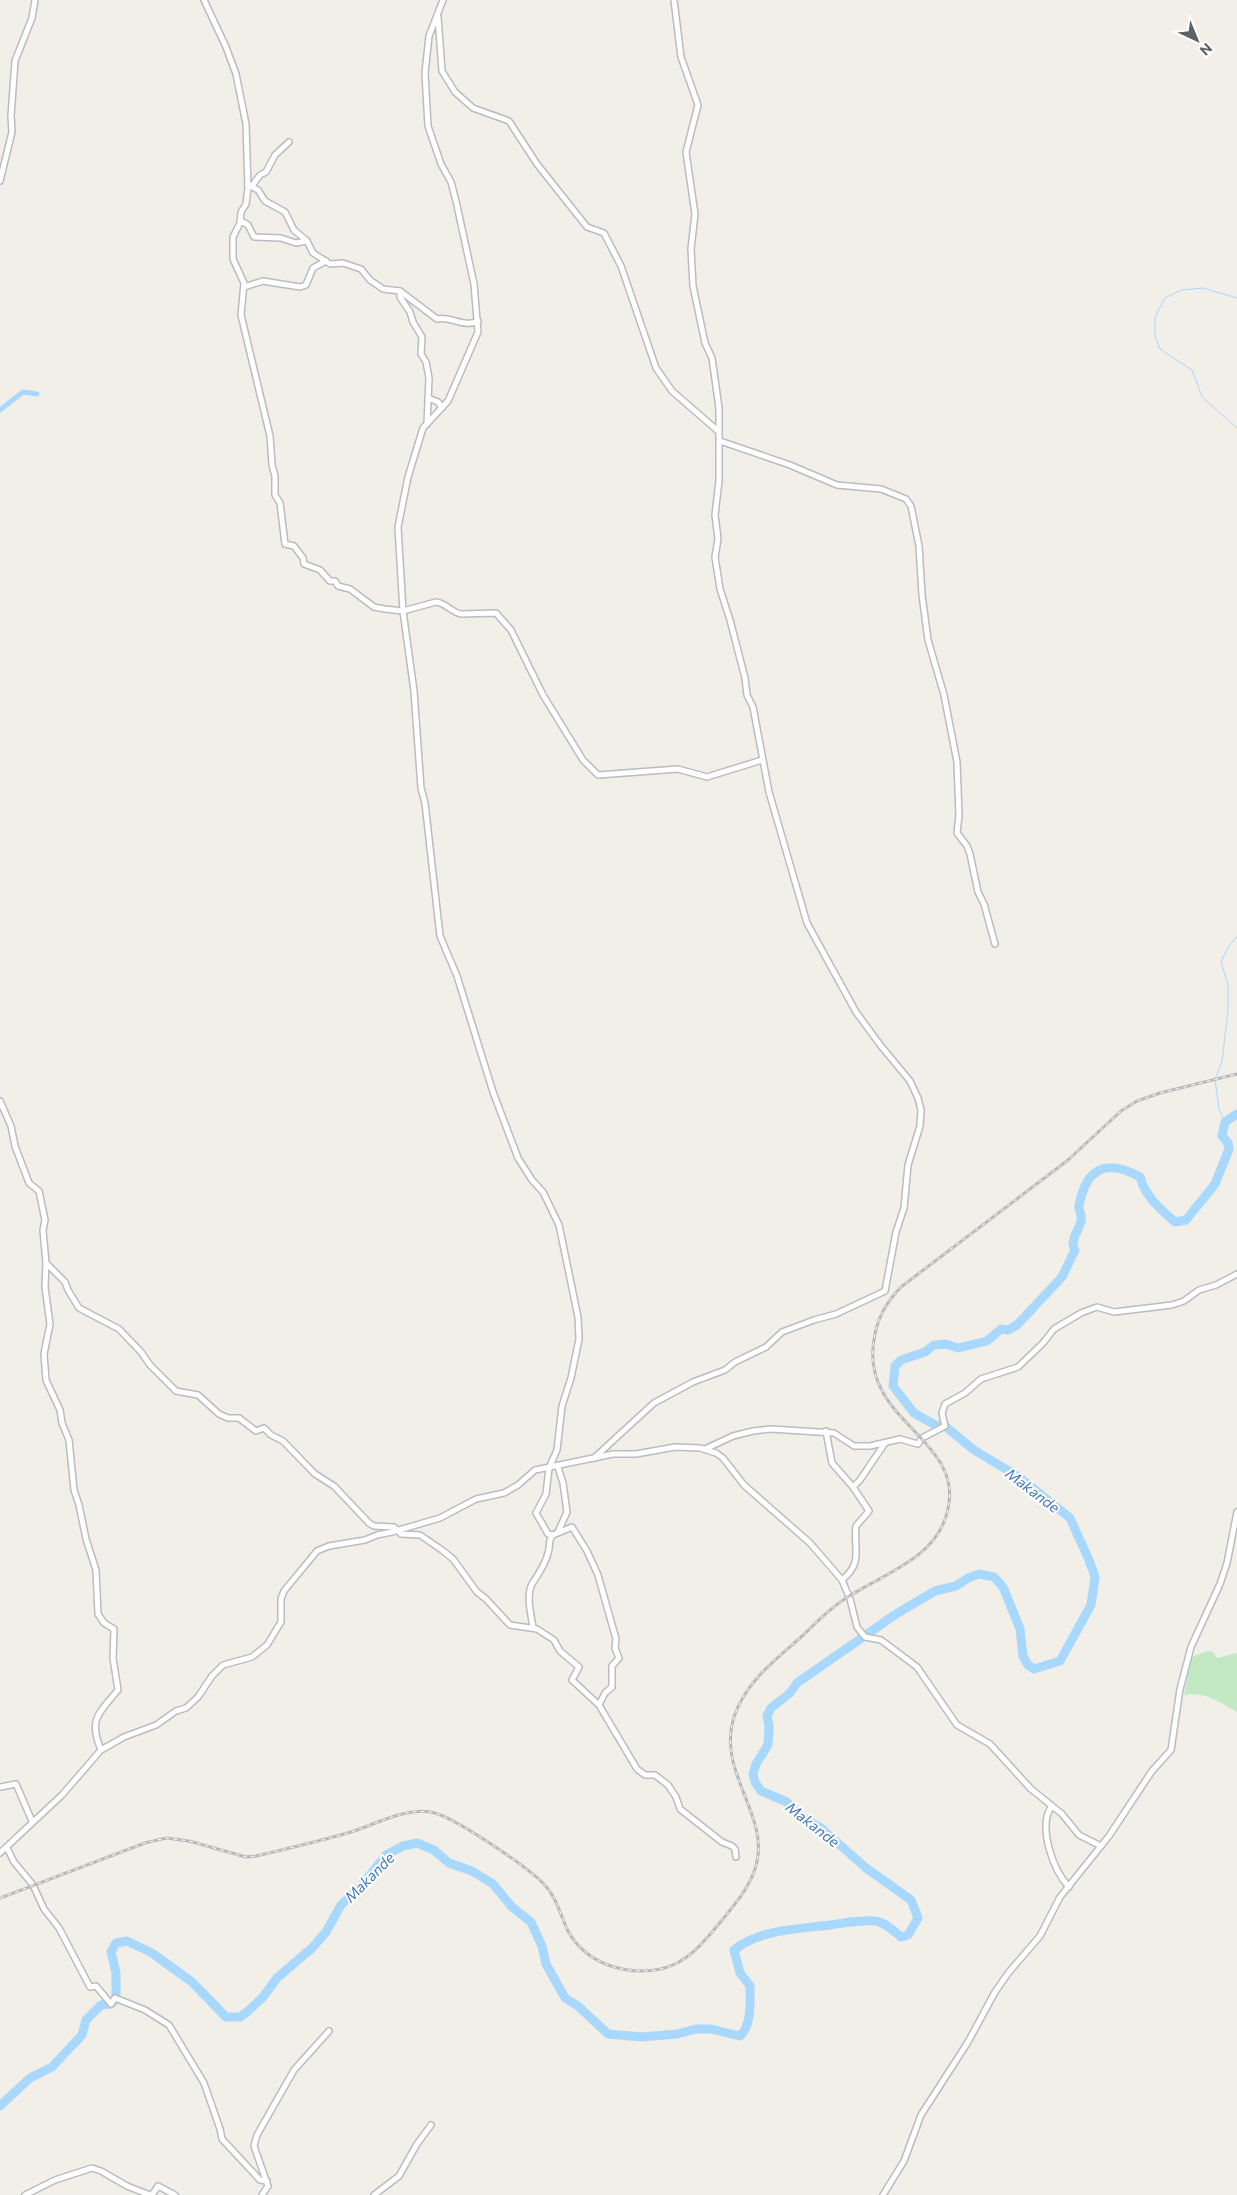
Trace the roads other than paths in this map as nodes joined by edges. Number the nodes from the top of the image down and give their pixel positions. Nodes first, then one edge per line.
1 (35, 0) edge
2 (204, 0) edge
3 (443, 0) edge
4 (674, 0) edge
5 (438, 14) junction
6 (289, 142) dead end
7 (0, 182) edge
8 (250, 185) junction
9 (240, 223) junction
10 (306, 241) junction
11 (326, 261) junction
12 (244, 287) junction
13 (400, 291) junction
14 (478, 321) junction
15 (428, 398) junction
16 (442, 408) junction
17 (428, 424) junction
18 (718, 431) junction
19 (720, 441) junction
20 (403, 611) junction
21 (762, 760) junction
22 (995, 944) dead end
23 (0, 1101) edge
24 (46, 1263) junction
25 (1237, 1274) edge
26 (826, 1431) junction
27 (885, 1443) junction
28 (705, 1449) junction
29 (594, 1458) junction
30 (558, 1467) junction
31 (549, 1468) junction
32 (853, 1487) junction
33 (1237, 1512) edge
34 (397, 1530) junction
35 (556, 1534) junction
36 (842, 1580) junction
37 (532, 1627) junction
38 (599, 1706) junction
39 (101, 1750) junction
40 (0, 1787) edge
41 (1051, 1807) junction
42 (32, 1821) junction
43 (1101, 1846) junction
44 (7, 1848) junction
45 (0, 1853) edge
46 (736, 1857) dead end
47 (1069, 1887) junction
48 (329, 2031) dead end
49 (431, 2125) dead end
50 (268, 2181) junction
51 (37, 2192) edge
52 (25, 2195) edge
53 (151, 2195) edge
54 (175, 2195) edge
55 (262, 2195) edge
56 (374, 2195) edge
57 (883, 2195) edge

1 - 7 street
2 - 8 street
3 - 5 street
4 - 18 street
5 - 14 street
5 - 18 street
6 - 8 street
8 - 9 street
8 - 10 street
9 - 10 street
9 - 12 street
10 - 11 street
11 - 12 street
11 - 13 street
12 - 20 street
13 - 14 street
13 - 15 street
14 - 16 street
15 - 16 street
15 - 17 street
16 - 17 street
17 - 20 street
18 - 19 street
19 - 21 street
19 - 22 street
20 - 21 street
20 - 31 street
21 - 29 street
23 - 24 street
24 - 34 street
24 - 39 street
25 - 27 street
26 - 27 street
26 - 28 street
26 - 32 street
27 - 32 street
28 - 29 street
28 - 36 street
29 - 30 street
30 - 31 street
30 - 35 street
31 - 34 street
31 - 35 street
32 - 36 street
33 - 43 street
34 - 37 street
34 - 39 street
35 - 37 street
35 - 38 street
36 - 41 street
37 - 38 street
38 - 46 street
39 - 42 street
40 - 42 street
41 - 43 street
41 - 47 street
42 - 44 street
43 - 47 street
44 - 45 street
44 - 50 street
47 - 57 street
48 - 50 street
49 - 56 street
50 - 55 street
51 - 52 street
51 - 53 street
53 - 54 street

